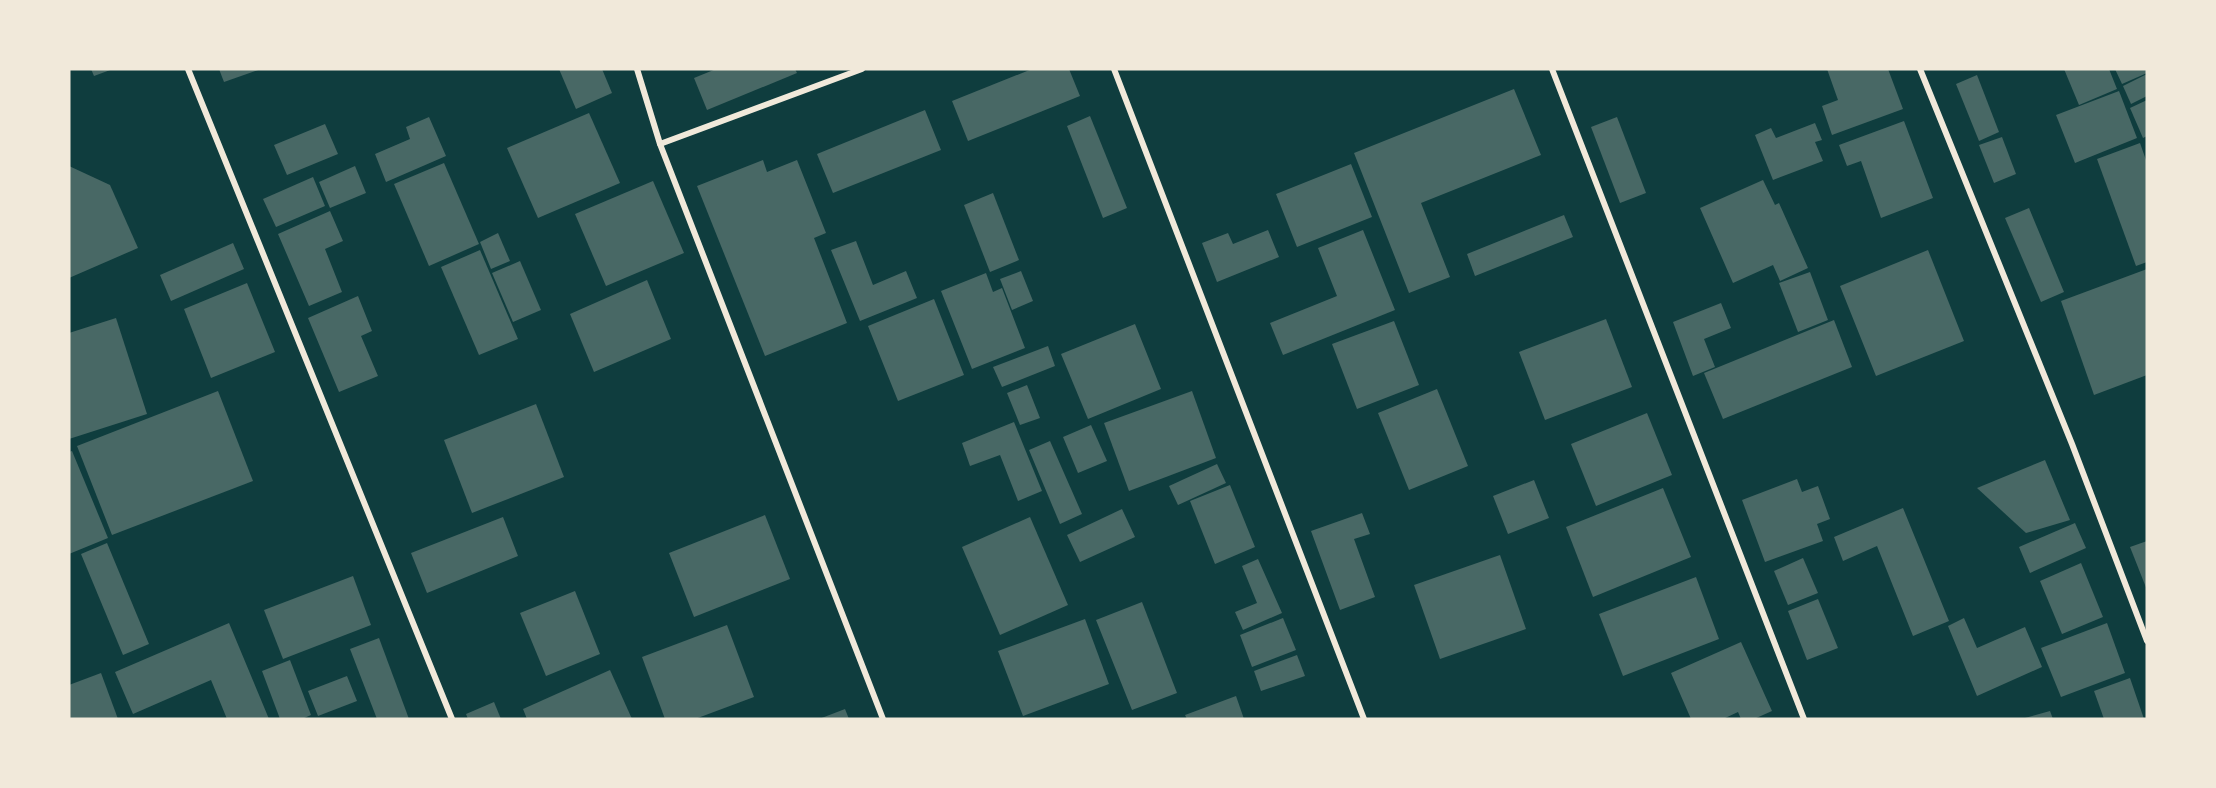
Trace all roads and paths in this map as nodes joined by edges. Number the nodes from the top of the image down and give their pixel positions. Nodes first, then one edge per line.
1 (188, 69) edge
2 (637, 69) edge
3 (862, 69) edge
4 (1114, 69) edge
5 (1552, 69) edge
6 (1920, 69) edge
7 (660, 144) junction
8 (2147, 641) edge
9 (452, 719) edge
10 (883, 719) edge
11 (1364, 719) edge
12 (1804, 719) edge

1 - 9 street
2 - 7 street
3 - 7 street
4 - 11 street
5 - 12 street
6 - 8 street
7 - 10 street

